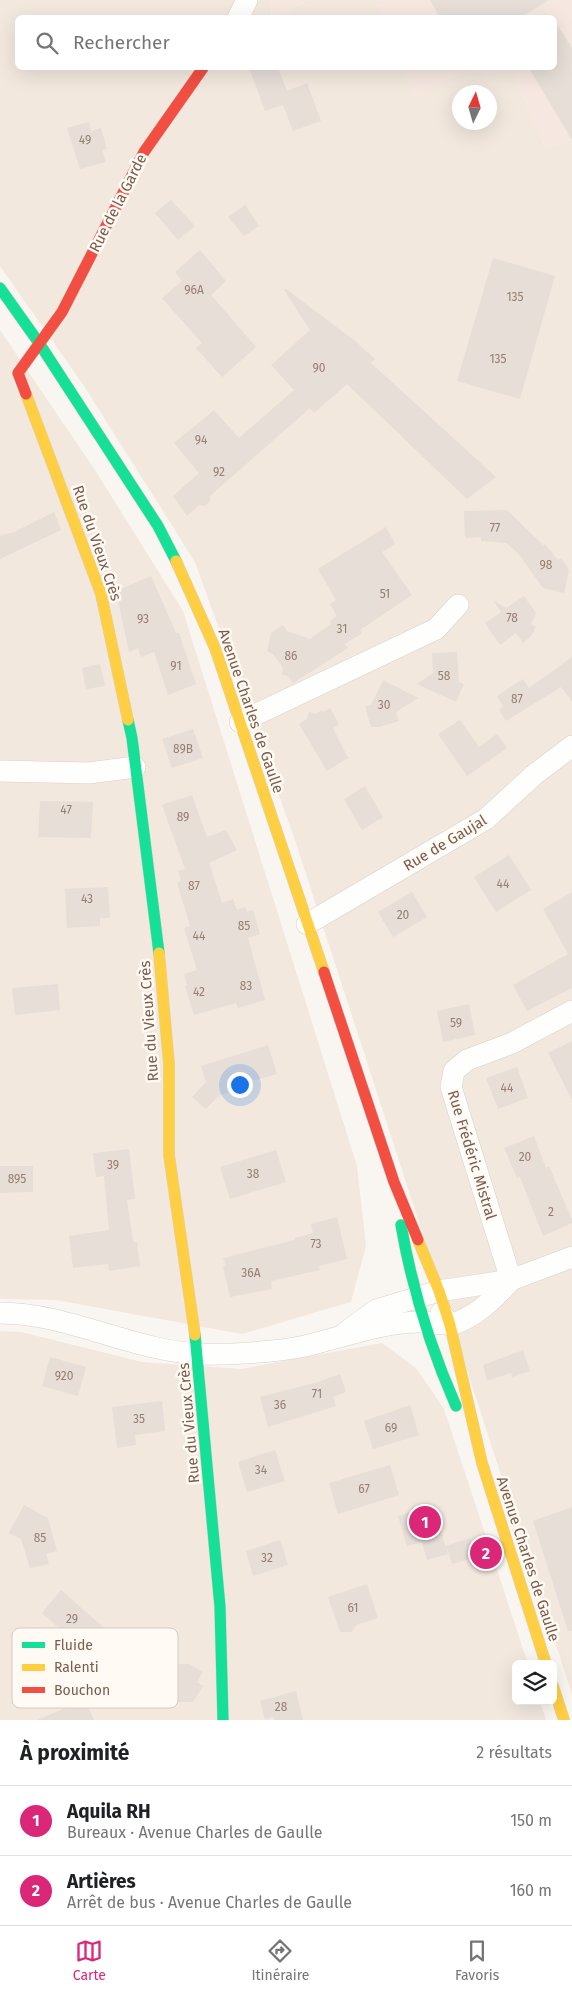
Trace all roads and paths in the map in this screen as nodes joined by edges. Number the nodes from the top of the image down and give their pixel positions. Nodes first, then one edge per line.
1 (247, 0) edge
2 (240, 15) edge
3 (202, 70) edge
4 (0, 288) edge
5 (39, 343) junction
6 (458, 605) dead end
7 (240, 722) junction
8 (572, 746) edge
9 (135, 768) junction
10 (0, 771) edge
11 (307, 924) junction
12 (572, 1011) edge
13 (394, 1182) junction
14 (572, 1257) edge
15 (408, 1266) joint
16 (511, 1280) junction
17 (428, 1294) junction
18 (0, 1313) edge
19 (437, 1324) junction
20 (342, 1335) junction
21 (198, 1354) junction
22 (458, 1354) joint
23 (482, 1463) junction
24 (545, 1660) edge
25 (557, 1698) edge
26 (223, 1720) edge
27 (564, 1720) edge

1 - 2 street
3 - 5 street, Rue de la Garde
4 - 5 street, Avenue Charles de Gaulle
5 - 7 street, Avenue Charles de Gaulle
5 - 9 street, Rue du Vieux Crès
6 - 7 street
7 - 11 street, Avenue Charles de Gaulle
8 - 11 street, Rue de Gaujal
9 - 10 street
9 - 21 street, Rue du Vieux Crès
11 - 13 street, Avenue Charles de Gaulle
12 - 16 street, Rue Frédéric Mistral
13 - 15 street, Avenue Charles de Gaulle
13 - 17 street, Avenue Charles de Gaulle
14 - 16 street
15 - 17 street
16 - 17 street
16 - 19 street
17 - 19 street
17 - 20 street
18 - 21 street
19 - 20 street
19 - 22 street
19 - 23 street, Avenue Charles de Gaulle
20 - 21 street
21 - 26 street, Rue du Vieux Crès
22 - 23 street, Avenue Charles de Gaulle
23 - 24 street, Avenue Charles de Gaulle
25 - 27 street

